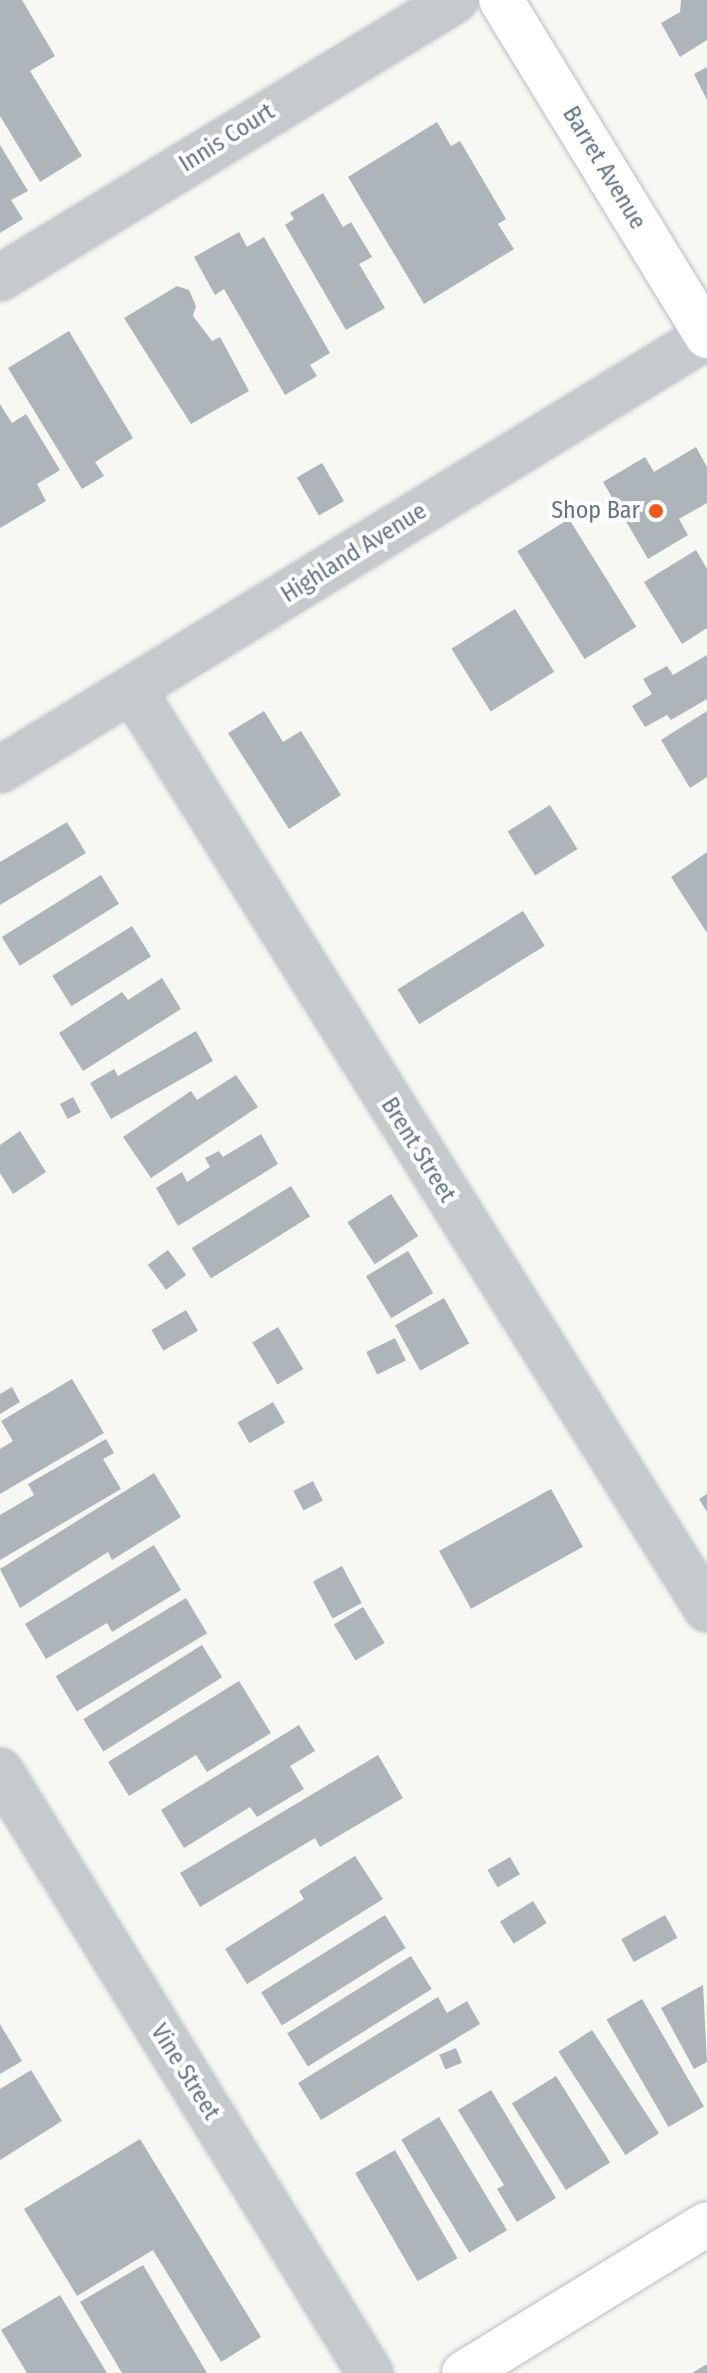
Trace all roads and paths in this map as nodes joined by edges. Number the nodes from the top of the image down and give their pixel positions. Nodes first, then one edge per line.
1 (455, 0) edge
2 (501, 0) edge
3 (0, 278) edge
4 (707, 336) edge
5 (132, 689) junction
6 (0, 770) edge
7 (707, 1609) edge
8 (0, 1771) edge
9 (707, 2224) edge
10 (370, 2373) edge
11 (464, 2373) edge

1 - 3 street, Innis Court
2 - 4 street, Barret Avenue
4 - 5 street, Highland Avenue
5 - 6 street, Highland Avenue
5 - 7 street, Brent Street
8 - 10 street, Vine Street
9 - 11 street

